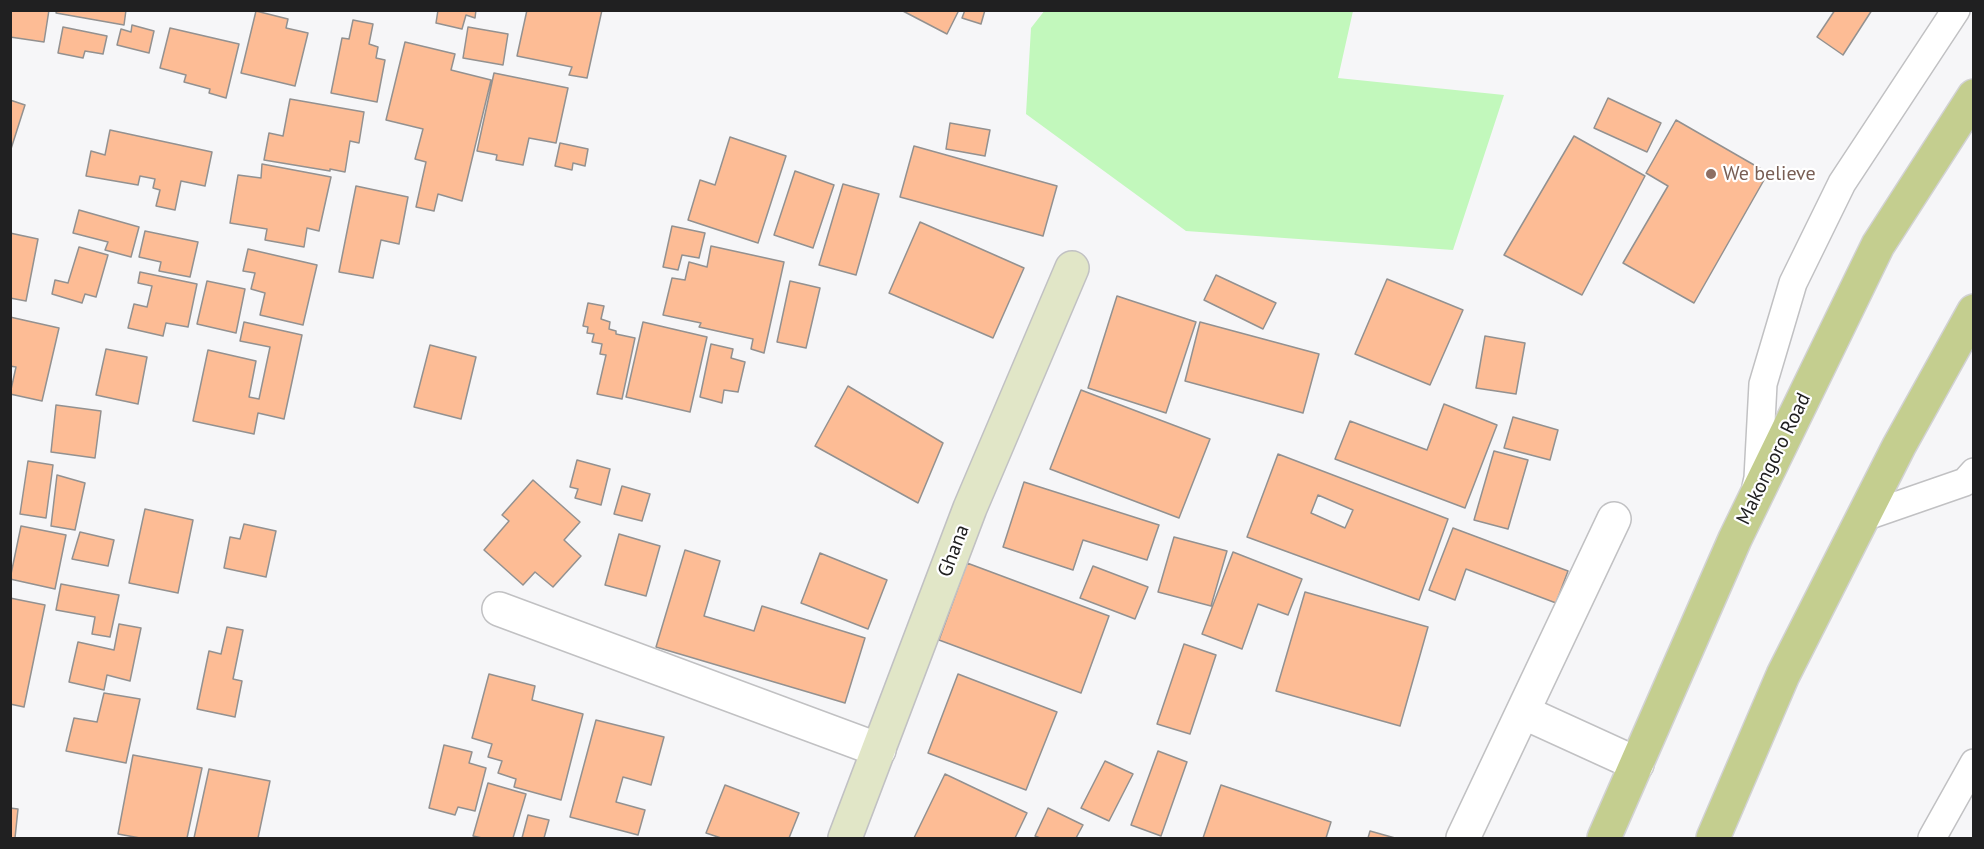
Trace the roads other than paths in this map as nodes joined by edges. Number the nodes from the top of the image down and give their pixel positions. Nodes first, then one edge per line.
1 (1956, 10) edge
2 (1974, 96) edge
3 (1072, 268) dead end
4 (1974, 311) edge
5 (1974, 472) edge
6 (1750, 508) junction
7 (1864, 517) junction
8 (1614, 519) dead end
9 (500, 609) dead end
10 (1523, 711) junction
11 (879, 750) junction
12 (1974, 763) edge
13 (1637, 764) junction
14 (845, 838) edge
15 (1462, 838) edge
16 (1604, 838) edge
17 (1713, 838) edge
18 (1932, 838) edge

1 - 6 lane
2 - 6 main road, Makongoro Road
3 - 11 street, Ghana
4 - 7 main road
5 - 7 lane
6 - 13 main road, Makongoro Road
7 - 17 main road
8 - 10 street
9 - 11 street
10 - 13 street
10 - 15 street
11 - 14 street, Ghana
12 - 18 lane
13 - 16 main road, Makongoro Road

